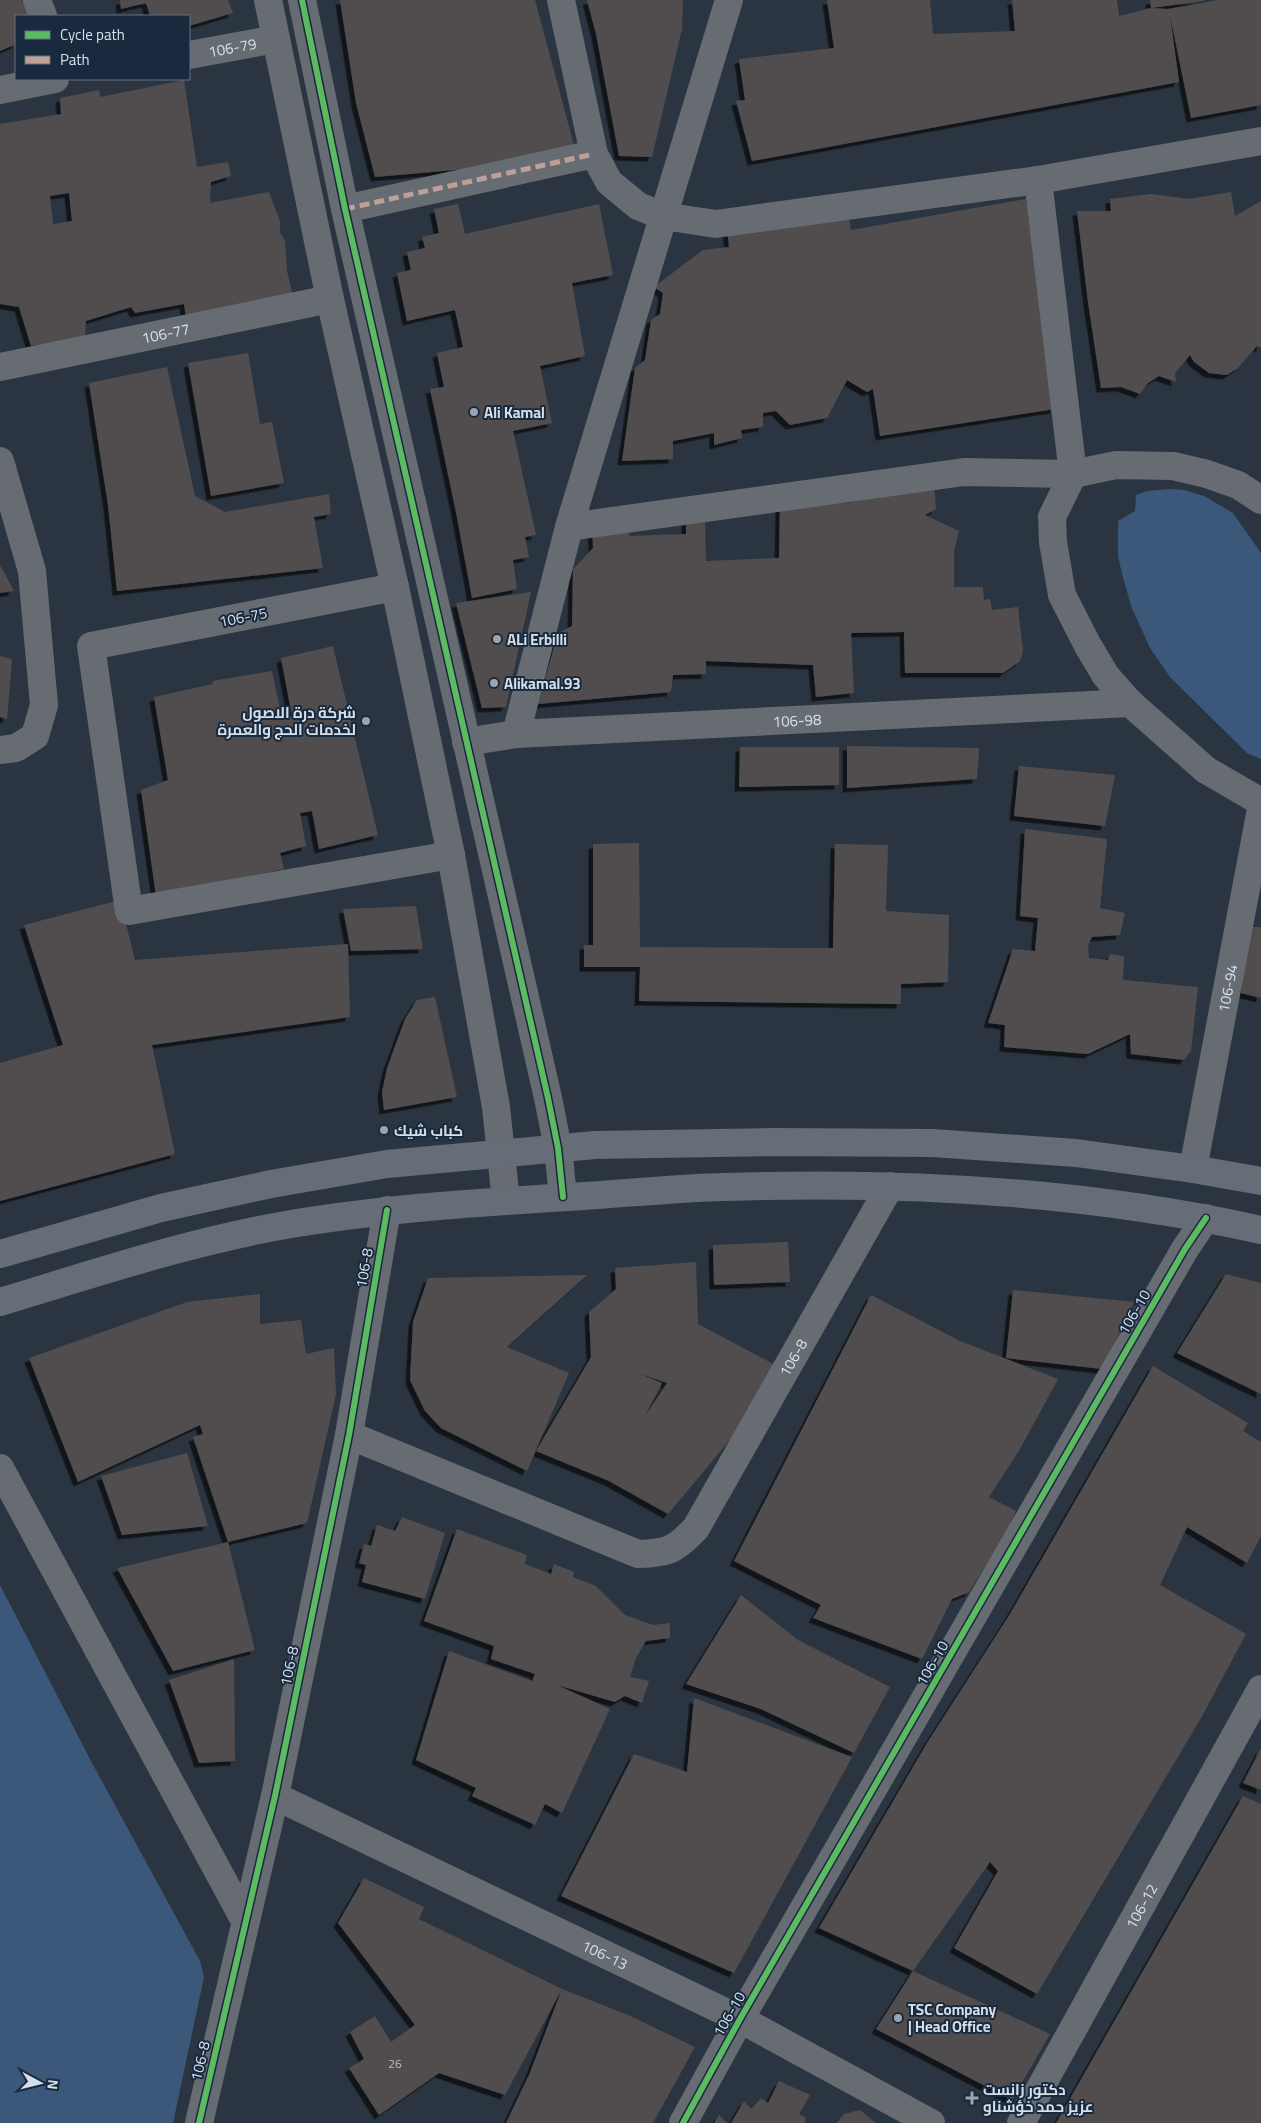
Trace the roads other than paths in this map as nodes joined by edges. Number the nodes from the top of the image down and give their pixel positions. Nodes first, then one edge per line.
1 (37, 0) edge
2 (268, 0) edge
3 (302, 0) edge
4 (561, 0) edge
5 (729, 0) edge
6 (43, 15) edge
7 (276, 39) junction
8 (190, 55) edge
9 (50, 80) edge
10 (0, 90) edge
11 (1261, 141) edge
12 (594, 154) junction
13 (1038, 180) junction
14 (345, 209) junction
15 (663, 216) junction
16 (330, 299) junction
17 (0, 367) edge
18 (0, 462) edge
19 (1073, 474) junction
20 (1261, 500) edge
21 (569, 527) junction
22 (395, 588) junction
23 (1130, 703) junction
24 (516, 734) junction
25 (466, 742) junction
26 (0, 750) edge
27 (1261, 802) edge
28 (1261, 809) edge
29 (451, 855) junction
30 (558, 1148) junction
31 (501, 1154) junction
32 (1193, 1169) junction
33 (1261, 1181) edge
34 (890, 1186) junction
35 (563, 1197) junction
36 (506, 1201) junction
37 (387, 1210) junction
38 (1206, 1218) junction
39 (1261, 1230) edge
40 (0, 1254) edge
41 (0, 1302) edge
42 (349, 1435) junction
43 (0, 1468) edge
44 (1261, 1689) edge
45 (275, 1796) junction
46 (244, 1922) junction
47 (740, 2019) junction
48 (199, 2123) edge
49 (683, 2123) edge
50 (931, 2123) edge
51 (1021, 2123) edge

1 - 6 street
2 - 7 street
3 - 14 street
4 - 12 street
5 - 15 street
7 - 8 street, 106-79
7 - 16 street
9 - 10 street
11 - 13 street
12 - 14 street
12 - 15 street
13 - 15 street
13 - 19 street
14 - 25 street
15 - 21 street
16 - 17 street, 106-77
16 - 22 street
18 - 26 street
19 - 20 street
19 - 21 street
19 - 23 street
21 - 24 street
22 - 29 street
22 - 29 street, 106-75
23 - 24 street, 106-98
23 - 27 street
24 - 25 street, 106-98
25 - 30 street
28 - 32 street, 106-94
29 - 31 street
30 - 31 main road
30 - 32 main road
30 - 35 street
31 - 36 street
31 - 40 main road
32 - 33 main road
34 - 35 main road
34 - 38 main road
34 - 42 street, 106-8
35 - 36 main road
36 - 37 main road
37 - 41 main road
37 - 42 street, 106-8
38 - 39 main road
38 - 47 street, 106-10
42 - 45 street, 106-8
43 - 46 street
44 - 51 street, 106-12
45 - 46 street, 106-8
45 - 47 street, 106-13
46 - 48 street, 106-8
47 - 49 street, 106-10
47 - 50 street, 106-13

